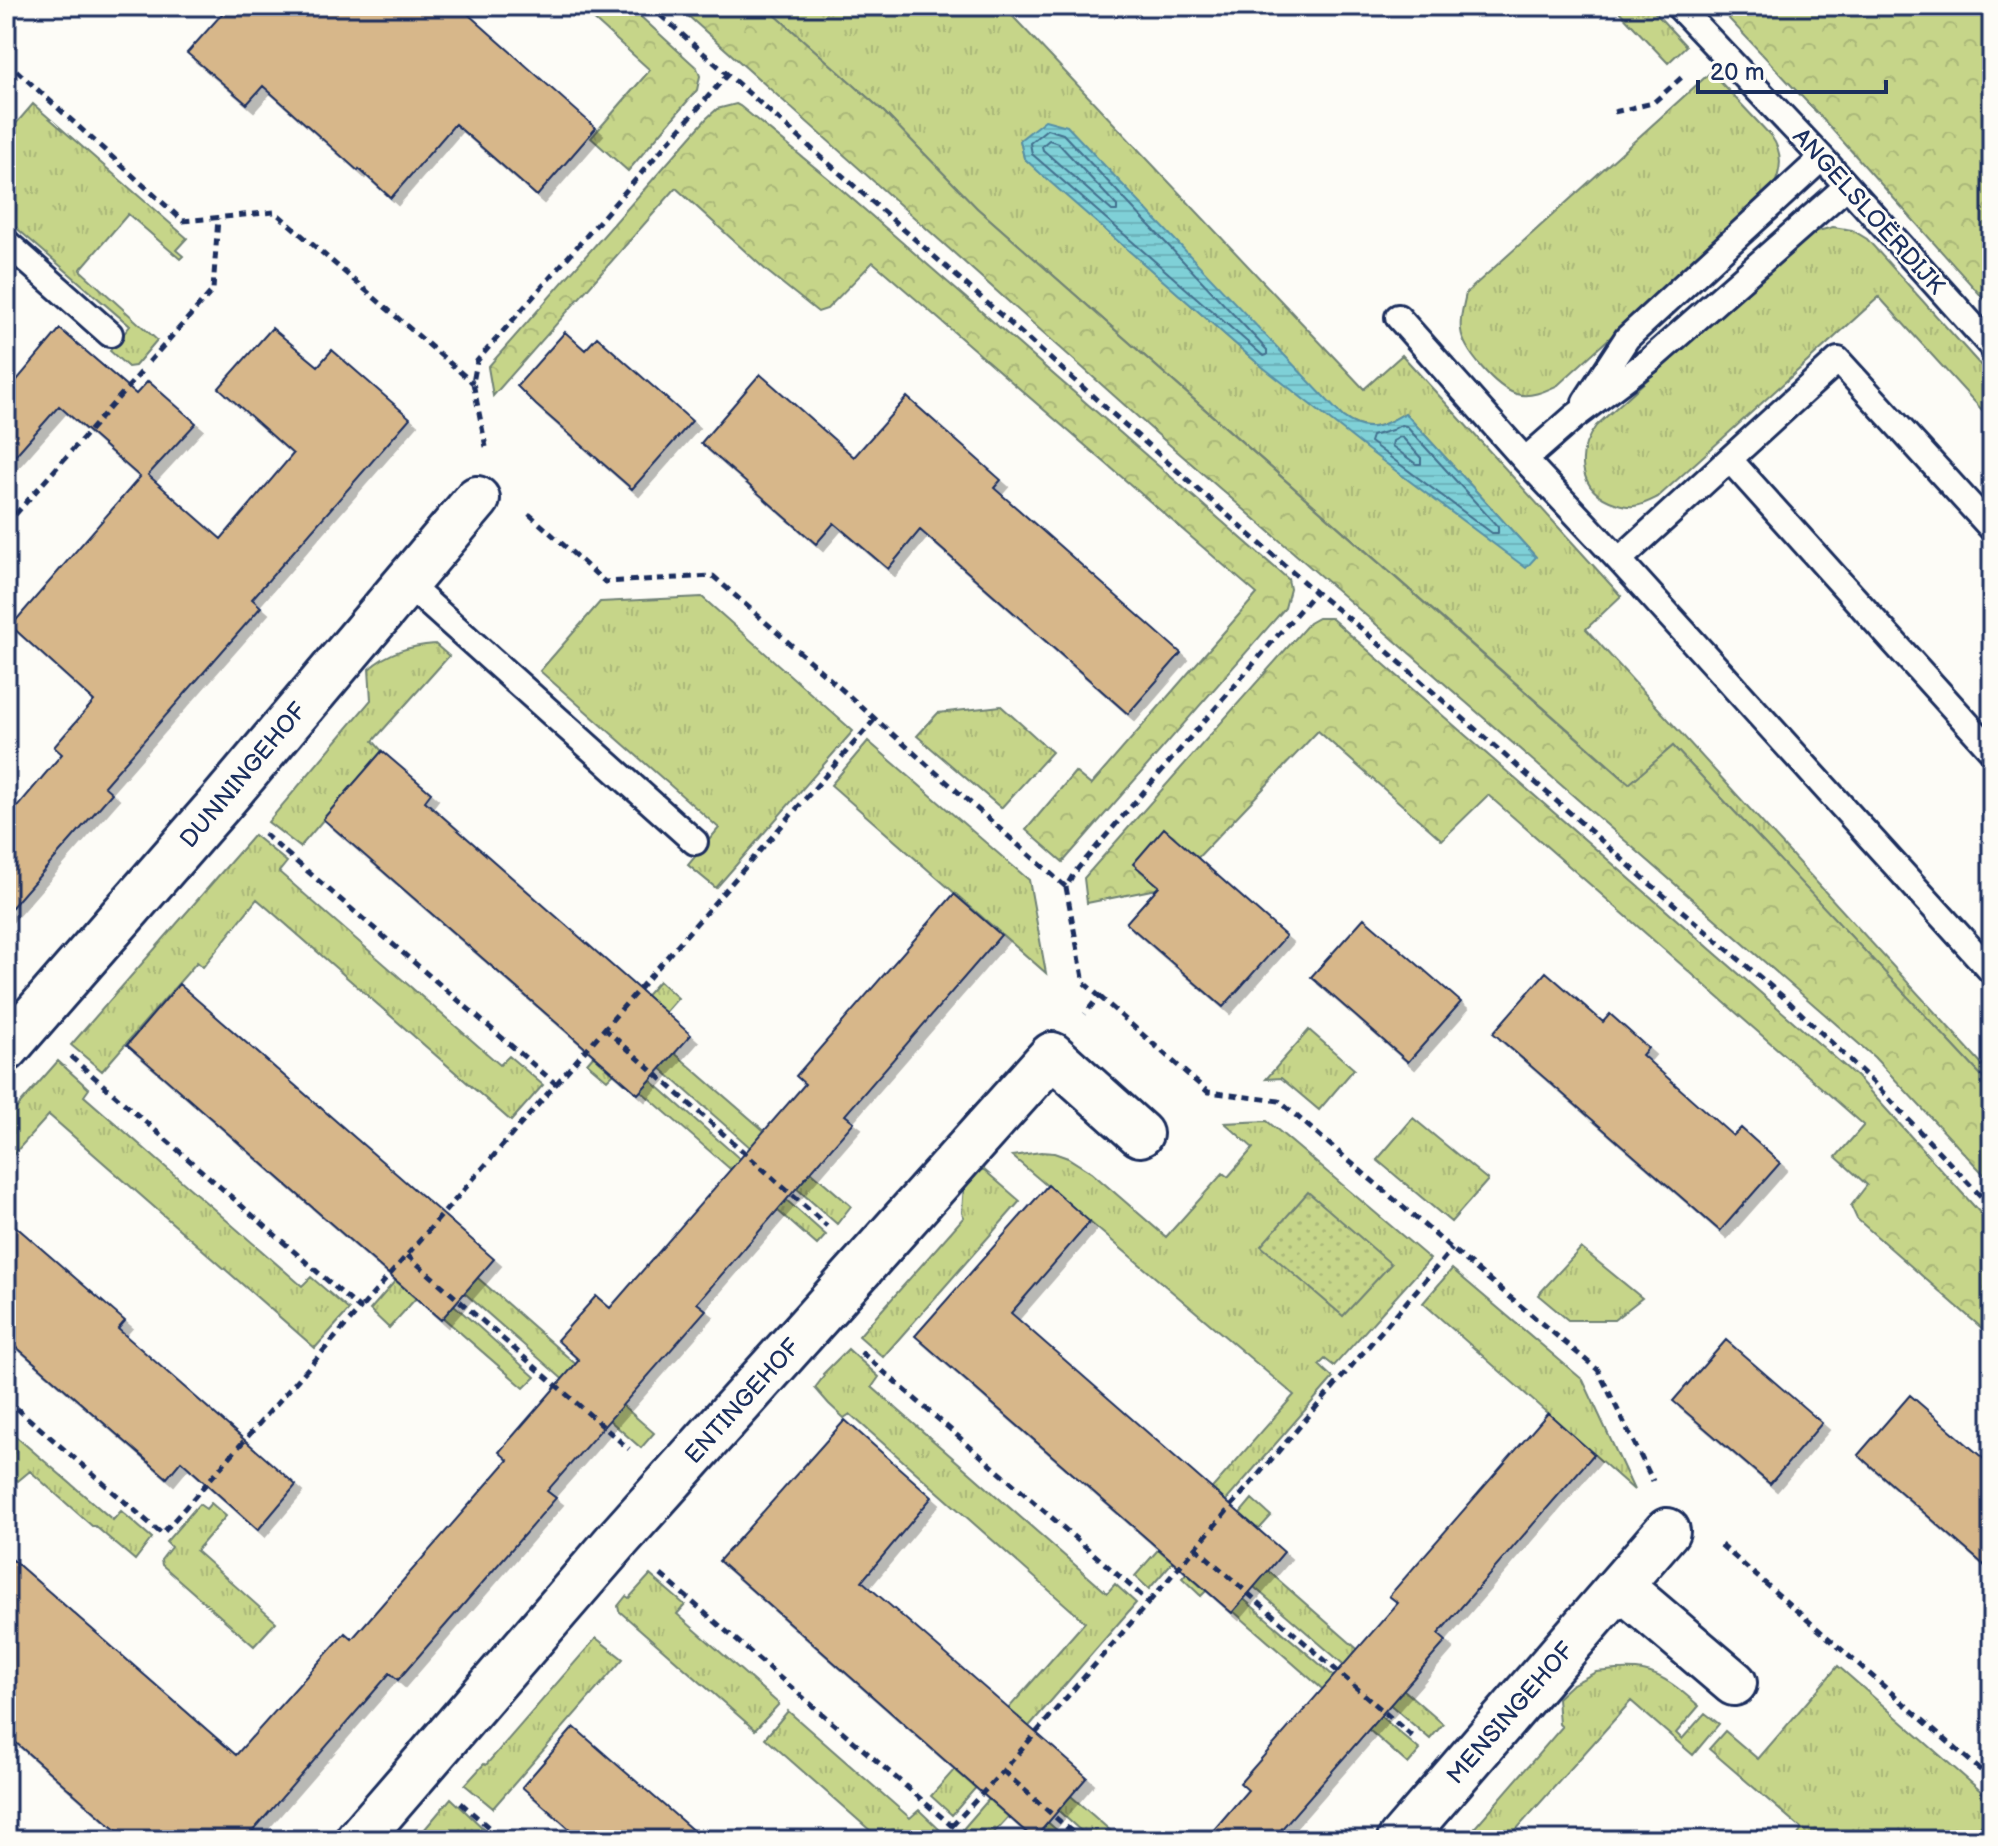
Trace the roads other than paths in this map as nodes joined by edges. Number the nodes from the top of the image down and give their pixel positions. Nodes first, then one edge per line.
1 (1678, 6) edge
2 (1822, 158) junction
3 (1847, 186) junction
4 (6, 242) edge
5 (1398, 317) dead end
6 (110, 334) dead end
7 (1992, 347) edge
8 (1574, 417) junction
9 (1525, 460) junction
10 (1730, 460) junction
11 (477, 499) dead end
12 (1992, 529) edge
13 (1619, 560) junction
14 (406, 583) junction
15 (1992, 751) edge
16 (695, 842) dead end
17 (1992, 972) edge
18 (18, 1035) edge
19 (1140, 1134) dead end
20 (1663, 1512) road end
21 (1620, 1586) junction
22 (1734, 1683) dead end
23 (358, 1840) edge
24 (1400, 1840) edge

1 - 2 lane, ANGELSLOËRDIJK
2 - 3 lane, ANGELSLOËRDIJK
2 - 8 lane
3 - 7 lane, ANGELSLOËRDIJK
3 - 8 lane
4 - 6 lane
5 - 9 lane
8 - 9 lane
9 - 13 lane
10 - 12 lane
10 - 13 lane
10 - 15 lane
11 - 14 street, DUNNINGEHOF
13 - 17 lane
14 - 16 lane
14 - 18 street, DUNNINGEHOF
19 - 23 street, ENTINGEHOF
20 - 21 street, MENSINGEHOF
21 - 22 street
21 - 24 street, MENSINGEHOF

